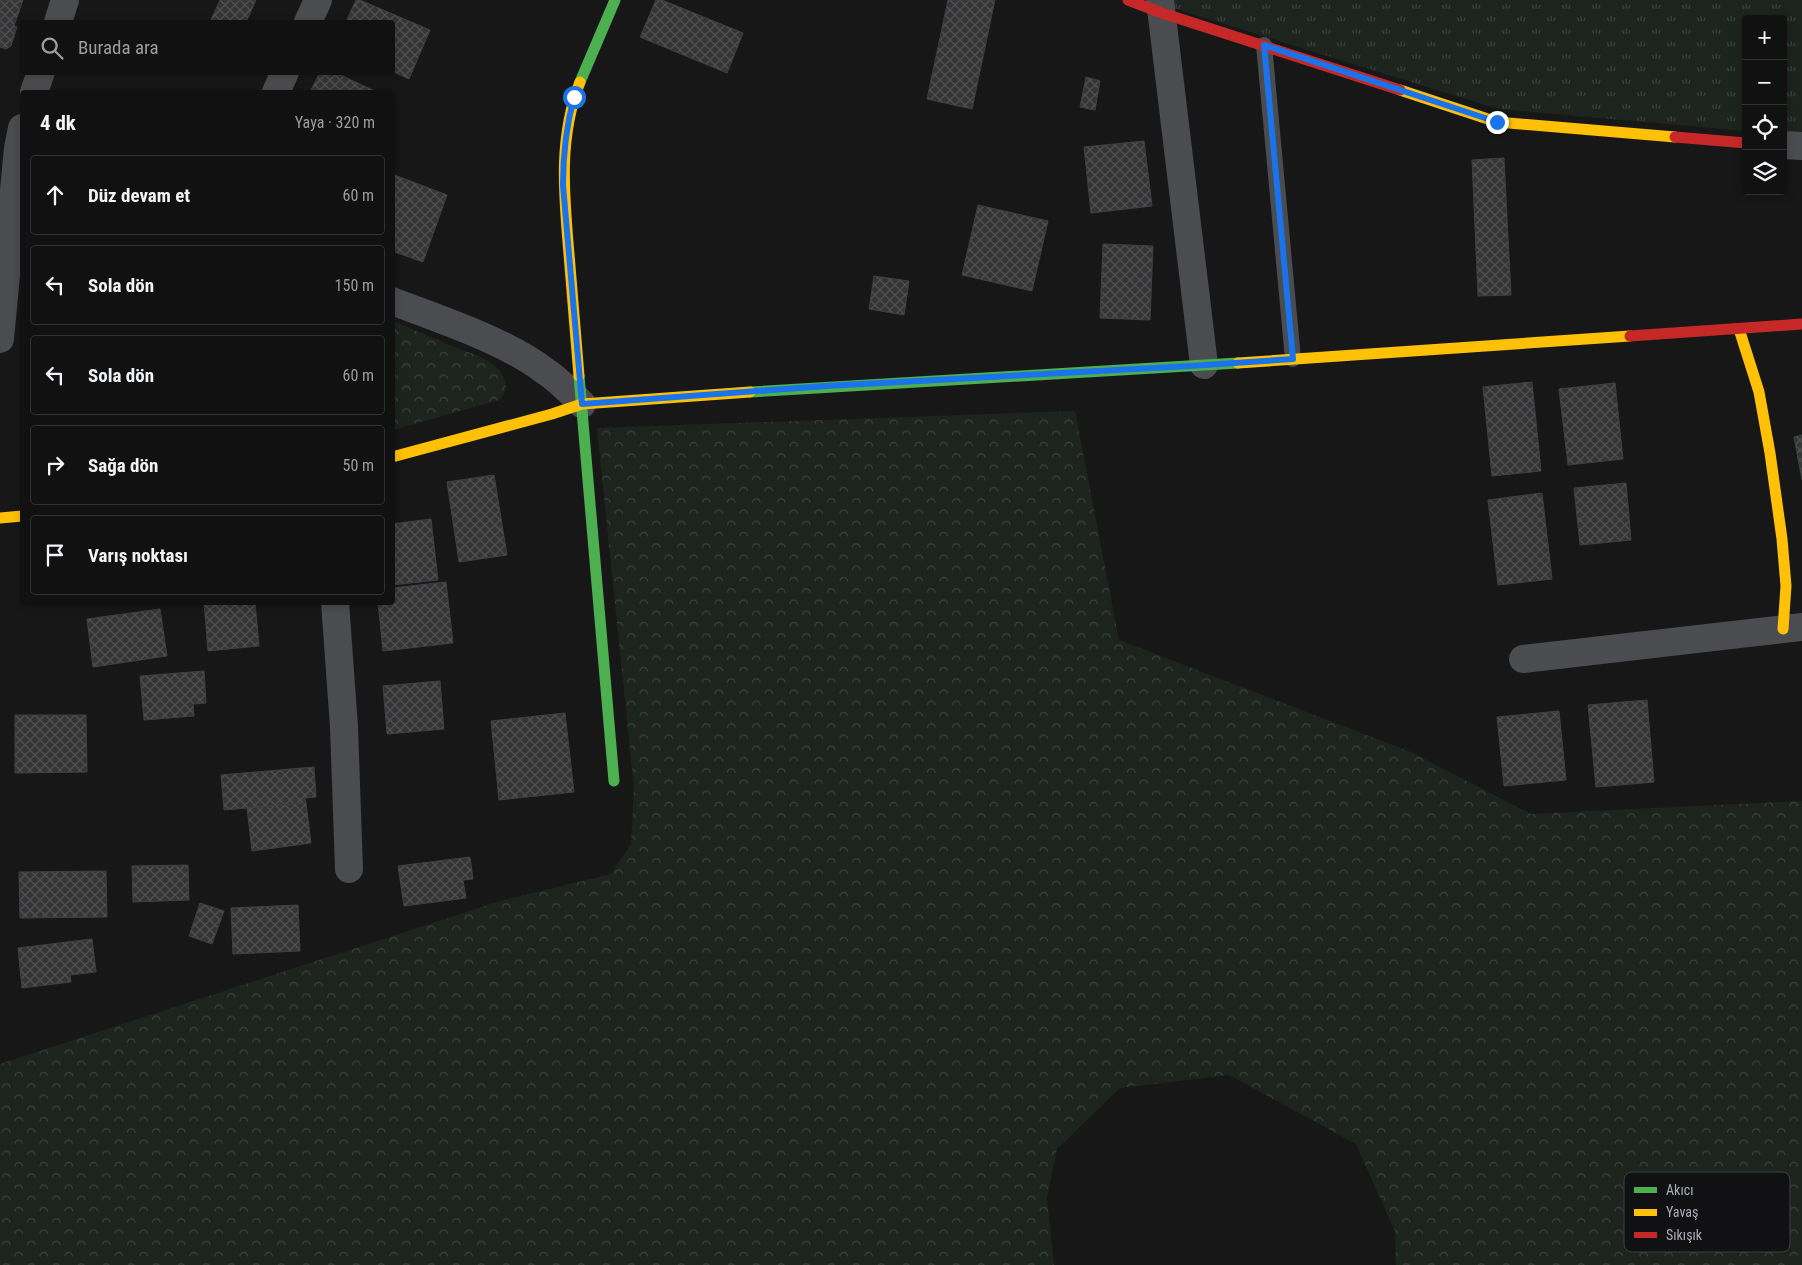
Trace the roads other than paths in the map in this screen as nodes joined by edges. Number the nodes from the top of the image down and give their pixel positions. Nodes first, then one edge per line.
1 (65, 0) edge
2 (318, 0) edge
3 (615, 0) edge
4 (1128, 0) edge
5 (1161, 7) edge
6 (59, 20) edge
7 (309, 20) edge
8 (1264, 45) junction
9 (40, 75) edge
10 (284, 75) edge
11 (35, 90) edge
12 (277, 90) edge
13 (16, 141) edge
14 (1742, 143) edge
15 (1787, 145) edge
16 (1802, 146) edge
17 (395, 302) edge
18 (1802, 324) edge
19 (1740, 328) junction
20 (0, 339) edge
21 (1293, 359) junction
22 (1204, 365) junction
23 (582, 404) junction
24 (395, 456) edge
25 (20, 516) edge
26 (0, 518) edge
27 (335, 605) edge
28 (1792, 628) edge
29 (1523, 659) dead end
30 (614, 781) dead end
31 (349, 869) dead end

1 - 6 street
2 - 7 street
3 - 23 street
4 - 5 street
5 - 8 street
5 - 22 street
8 - 14 street
8 - 21 lane
9 - 11 street
10 - 12 street
13 - 20 street
15 - 16 street
17 - 23 street
18 - 19 street
19 - 21 street
19 - 28 street
21 - 22 street
22 - 23 street
23 - 24 street
23 - 30 street
25 - 26 street
27 - 31 street
28 - 29 street

